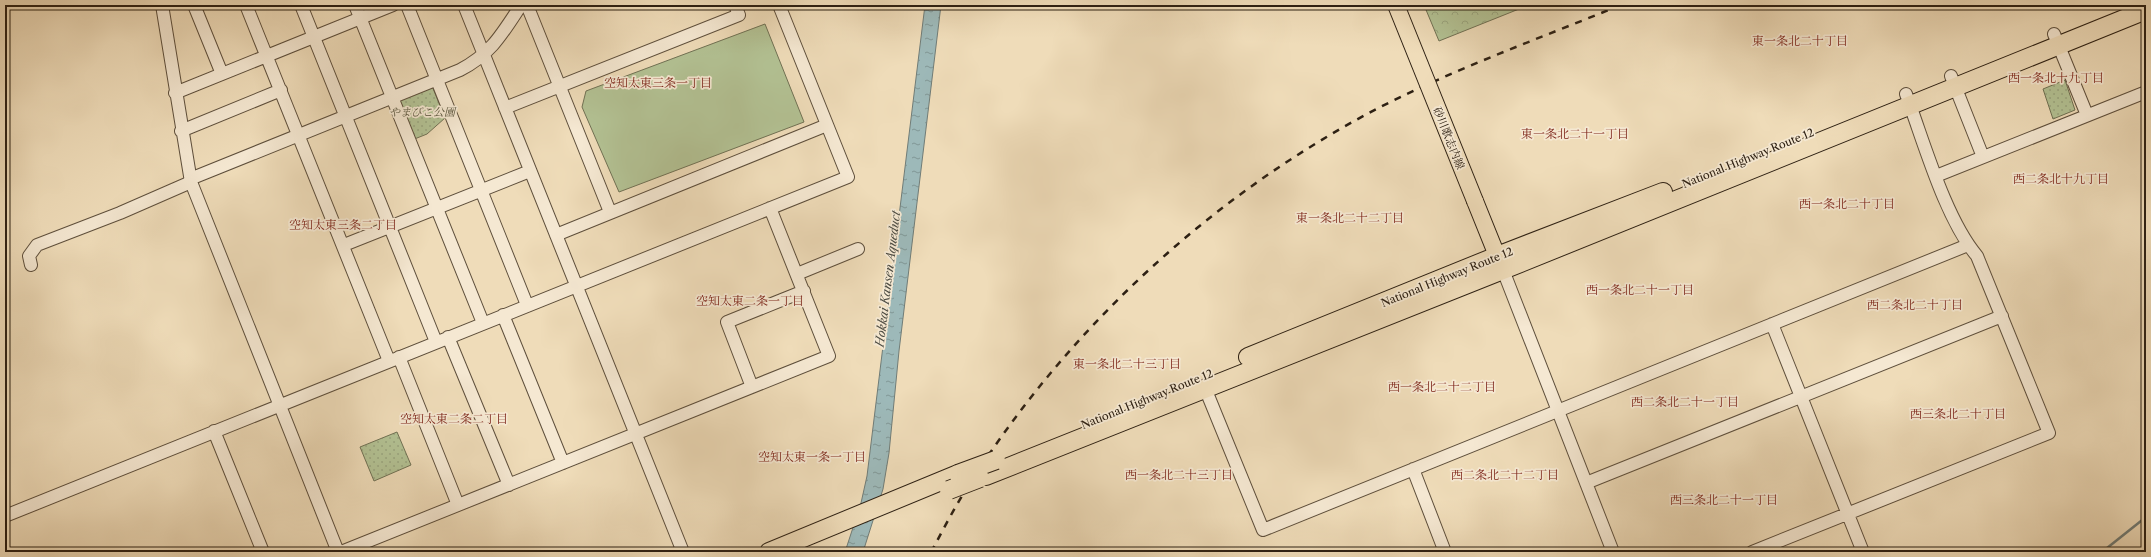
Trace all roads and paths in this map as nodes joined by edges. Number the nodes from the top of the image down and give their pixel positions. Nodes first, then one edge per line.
1 (194, 5) edge
2 (246, 5) edge
3 (301, 5) edge
4 (355, 5) edge
5 (393, 5) edge
6 (407, 5) edge
7 (464, 5) edge
8 (521, 5) edge
9 (527, 5) edge
10 (735, 5) edge
11 (779, 5) edge
12 (1396, 5) edge
13 (2127, 5) edge
14 (165, 6) edge
15 (2146, 10) edge
16 (360, 18) junction
17 (314, 37) junction
18 (2057, 39) junction
19 (485, 55) junction
20 (267, 56) junction
21 (222, 74) junction
22 (436, 80) junction
23 (1953, 81) junction
24 (558, 86) junction
25 (281, 90) junction
26 (2146, 92) edge
27 (175, 93) junction
28 (392, 98) junction
29 (1908, 100) junction
30 (505, 108) junction
31 (2087, 115) junction
32 (345, 116) junction
33 (827, 125) junction
34 (181, 131) junction
35 (299, 135) junction
36 (1983, 157) junction
37 (530, 171) junction
38 (1936, 176) junction
39 (190, 181) junction
40 (481, 189) junction
41 (436, 208) junction
42 (770, 208) junction
43 (610, 212) junction
44 (390, 226) junction
45 (556, 235) junction
46 (344, 245) junction
47 (1968, 245) junction
48 (858, 250) dead end
49 (1500, 263) junction
50 (31, 265) dead end
51 (797, 274) junction
52 (576, 287) junction
53 (804, 291) junction
54 (527, 305) junction
55 (503, 315) junction
56 (2002, 316) junction
57 (482, 323) junction
58 (1772, 324) junction
59 (448, 337) junction
60 (436, 342) junction
61 (394, 359) junction
62 (752, 387) junction
63 (1205, 388) junction
64 (1801, 395) junction
65 (279, 405) junction
66 (1558, 411) junction
67 (214, 431) junction
68 (635, 434) junction
69 (563, 463) junction
70 (1413, 469) junction
71 (1586, 483) junction
72 (509, 484) junction
73 (458, 505) junction
74 (888, 509) junction
75 (1848, 513) junction
76 (5, 516) edge
77 (833, 532) junction
78 (263, 552) edge
79 (340, 552) edge
80 (683, 552) edge
81 (768, 552) edge
82 (796, 552) edge
83 (1445, 552) edge
84 (1613, 552) edge
85 (1752, 552) edge
86 (1863, 552) edge

1 - 21 street
2 - 20 street
3 - 17 street
4 - 16 street
5 - 16 street
6 - 22 street
7 - 19 street
8 - 19 street
9 - 24 street
10 - 24 street
11 - 33 street
12 - 49 main road, 砂川歌志内線, bridge
13 - 18 highway, National Highway Route 12
14 - 27 street
15 - 18 highway, National Highway Route 12
16 - 17 street
16 - 28 street
17 - 20 street
17 - 32 street
18 - 23 highway, National Highway Route 12
18 - 31 street
19 - 22 street
19 - 30 street
20 - 21 street
20 - 25 street
21 - 27 street
22 - 28 street
22 - 40 street
23 - 29 highway, National Highway Route 12
23 - 36 street
24 - 30 street
24 - 43 street
25 - 34 street
25 - 35 street
26 - 31 street
27 - 34 street
28 - 32 street
28 - 41 street
29 - 38 street
29 - 49 highway, National Highway Route 12
30 - 37 street
31 - 36 street
32 - 35 street
32 - 44 street
33 - 42 street
33 - 43 street
34 - 39 street
35 - 39 street
35 - 46 street
36 - 38 street
37 - 40 street
37 - 45 street
38 - 47 street
39 - 50 street
39 - 65 street
40 - 41 street
40 - 54 street
41 - 44 street
41 - 57 street
42 - 51 street
42 - 52 street
43 - 45 street
44 - 46 street
44 - 60 street
45 - 52 street
46 - 61 street
47 - 56 street
47 - 58 street
48 - 51 street
49 - 63 highway, National Highway Route 12
49 - 66 street
49 - 74 highway, National Highway Route 12, bridge
51 - 53 street
52 - 54 street
52 - 68 street
53 - 62 street
53 - 62 street
54 - 55 street
55 - 57 street
55 - 69 street
56 - 64 street
56 - 75 street
57 - 59 street
58 - 64 street
58 - 66 street
59 - 60 street
59 - 72 street
60 - 61 street
61 - 65 street
61 - 73 street
62 - 68 street
63 - 70 street
63 - 74 highway, National Highway Route 12, bridge
64 - 71 street
64 - 75 street
65 - 67 street
65 - 79 street
66 - 70 street
66 - 71 street
67 - 76 street
67 - 78 street
68 - 69 street
68 - 80 street
69 - 72 street
70 - 83 street
71 - 84 street
72 - 73 street
73 - 79 street
74 - 77 highway, National Highway Route 12
75 - 85 street
75 - 86 street
77 - 81 highway, National Highway Route 12
77 - 82 highway, National Highway Route 12

